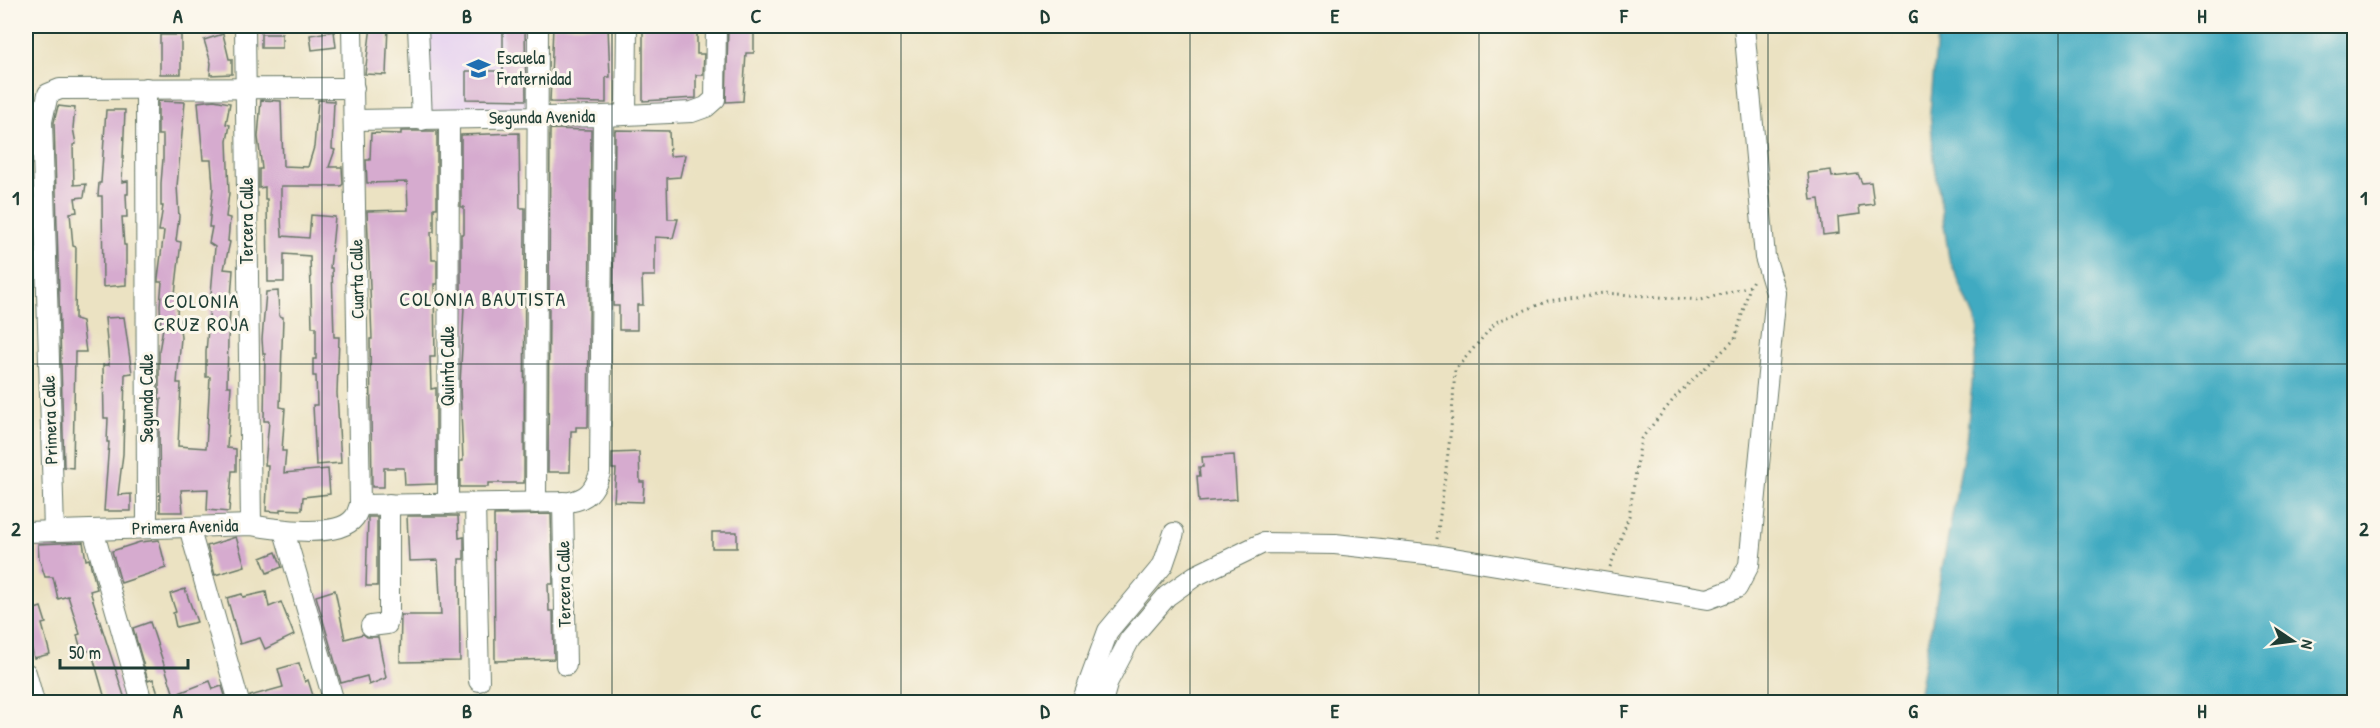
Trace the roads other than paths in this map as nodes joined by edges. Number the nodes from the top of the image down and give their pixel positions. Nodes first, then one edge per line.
1 (245, 26) edge
2 (352, 26) edge
3 (418, 26) edge
4 (538, 26) edge
5 (627, 26) edge
6 (716, 26) edge
7 (1744, 26) edge
8 (146, 88) junction
9 (246, 88) junction
10 (354, 88) junction
11 (626, 114) junction
12 (603, 116) junction
13 (537, 117) junction
14 (354, 120) junction
15 (422, 120) junction
16 (449, 120) junction
17 (563, 502) junction
18 (536, 503) junction
19 (389, 504) junction
20 (447, 504) junction
21 (476, 504) junction
22 (360, 505) junction
23 (251, 525) junction
24 (189, 527) junction
25 (147, 528) junction
26 (93, 530) junction
27 (54, 531) junction
28 (284, 531) junction
29 (26, 532) edge
30 (1174, 533) dead end
31 (371, 626) dead end
32 (566, 665) dead end
33 (26, 673) edge
34 (479, 681) dead end
35 (34, 702) edge
36 (142, 702) edge
37 (239, 702) edge
38 (334, 702) edge
39 (1082, 702) edge
40 (1102, 702) edge

1 - 9 street, Tercera Calle
2 - 10 street, Cuarta Calle
3 - 15 street
4 - 13 street
5 - 11 street
6 - 11 street, Segunda Avenida
7 - 40 street
8 - 9 street
8 - 25 street, Segunda Calle
8 - 27 street, Primera Calle
9 - 10 street
9 - 23 street, Tercera Calle
10 - 14 street, Cuarta Calle
11 - 12 street, Segunda Avenida
12 - 13 street, Segunda Avenida
12 - 17 street
13 - 16 street, Segunda Avenida
13 - 18 street
14 - 15 street, Segunda Avenida
14 - 22 street, Cuarta Calle
15 - 16 street, Segunda Avenida
16 - 20 street, Quinta Calle
17 - 18 street
17 - 32 street, Tercera Calle
18 - 21 street
19 - 20 street
19 - 22 street
19 - 31 street
20 - 21 street
21 - 34 street
22 - 28 street, Primera Avenida
23 - 24 street, Primera Avenida
23 - 28 street, Primera Avenida
24 - 25 street, Primera Avenida
24 - 37 street
25 - 26 street, Primera Avenida
26 - 27 street, Primera Avenida
26 - 36 street
27 - 29 street, Primera Avenida
28 - 38 street
30 - 39 street
33 - 35 street

